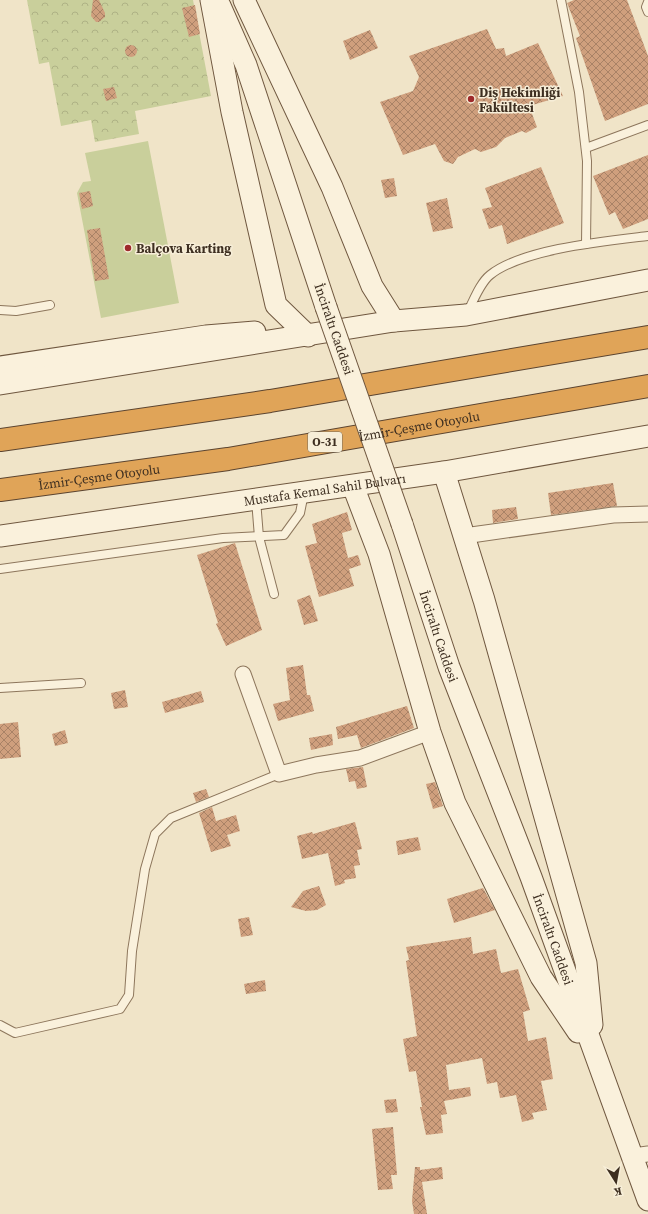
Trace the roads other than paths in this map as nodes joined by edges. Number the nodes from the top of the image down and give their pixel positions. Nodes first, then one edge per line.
1 (211, 0) edge
2 (218, 0) edge
3 (234, 0) edge
4 (244, 0) edge
5 (562, 0) edge
6 (648, 2) edge
7 (648, 12) edge
8 (246, 66) junction
9 (648, 125) edge
10 (586, 148) junction
11 (648, 236) edge
12 (586, 244) junction
13 (648, 280) edge
14 (276, 305) junction
15 (50, 306) dead end
16 (0, 310) edge
17 (466, 315) junction
18 (394, 321) junction
19 (254, 332) junction
20 (298, 337) junction
21 (648, 337) edge
22 (0, 367) edge
23 (0, 384) edge
24 (648, 386) edge
25 (648, 436) edge
26 (0, 440) edge
27 (444, 472) junction
28 (353, 486) junction
29 (0, 490) edge
30 (304, 492) junction
31 (256, 499) junction
32 (648, 514) edge
33 (0, 536) edge
34 (464, 536) junction
35 (259, 537) junction
36 (0, 569) edge
37 (274, 594) dead end
38 (243, 674) dead end
39 (81, 683) dead end
40 (0, 688) edge
41 (430, 732) junction
42 (279, 774) junction
43 (0, 1025) edge
44 (594, 1055) junction
45 (640, 1155) edge
46 (648, 1200) edge

1 - 14 main road
2 - 8 main road
3 - 8 main road
4 - 18 main road
5 - 10 lane
6 - 7 lane
8 - 44 main road, İnciraltı Caddesi, bridge
9 - 10 lane
10 - 12 lane
11 - 12 lane
12 - 17 lane
13 - 17 main road
14 - 19 main road
14 - 20 main road
15 - 16 lane
17 - 18 main road
18 - 20 main road
19 - 20 main road
19 - 22 main road
20 - 23 main road
21 - 26 highway
24 - 29 highway, İzmir-Çeşme Otoyolu / O-31
25 - 27 main road, Mustafa Kemal Sahil Bulvarı
27 - 28 main road, Mustafa Kemal Sahil Bulvarı
27 - 34 main road
28 - 30 main road, Mustafa Kemal Sahil Bulvarı
28 - 41 main road
30 - 31 main road, Mustafa Kemal Sahil Bulvarı
30 - 35 lane
31 - 33 main road, Mustafa Kemal Sahil Bulvarı
31 - 35 lane
32 - 34 street
34 - 44 main road
35 - 36 lane
35 - 37 lane
38 - 42 street
39 - 40 lane
41 - 42 street
41 - 44 main road
42 - 43 lane
44 - 45 main road, İnciraltı Caddesi
45 - 46 main road, İnciraltı Caddesi

